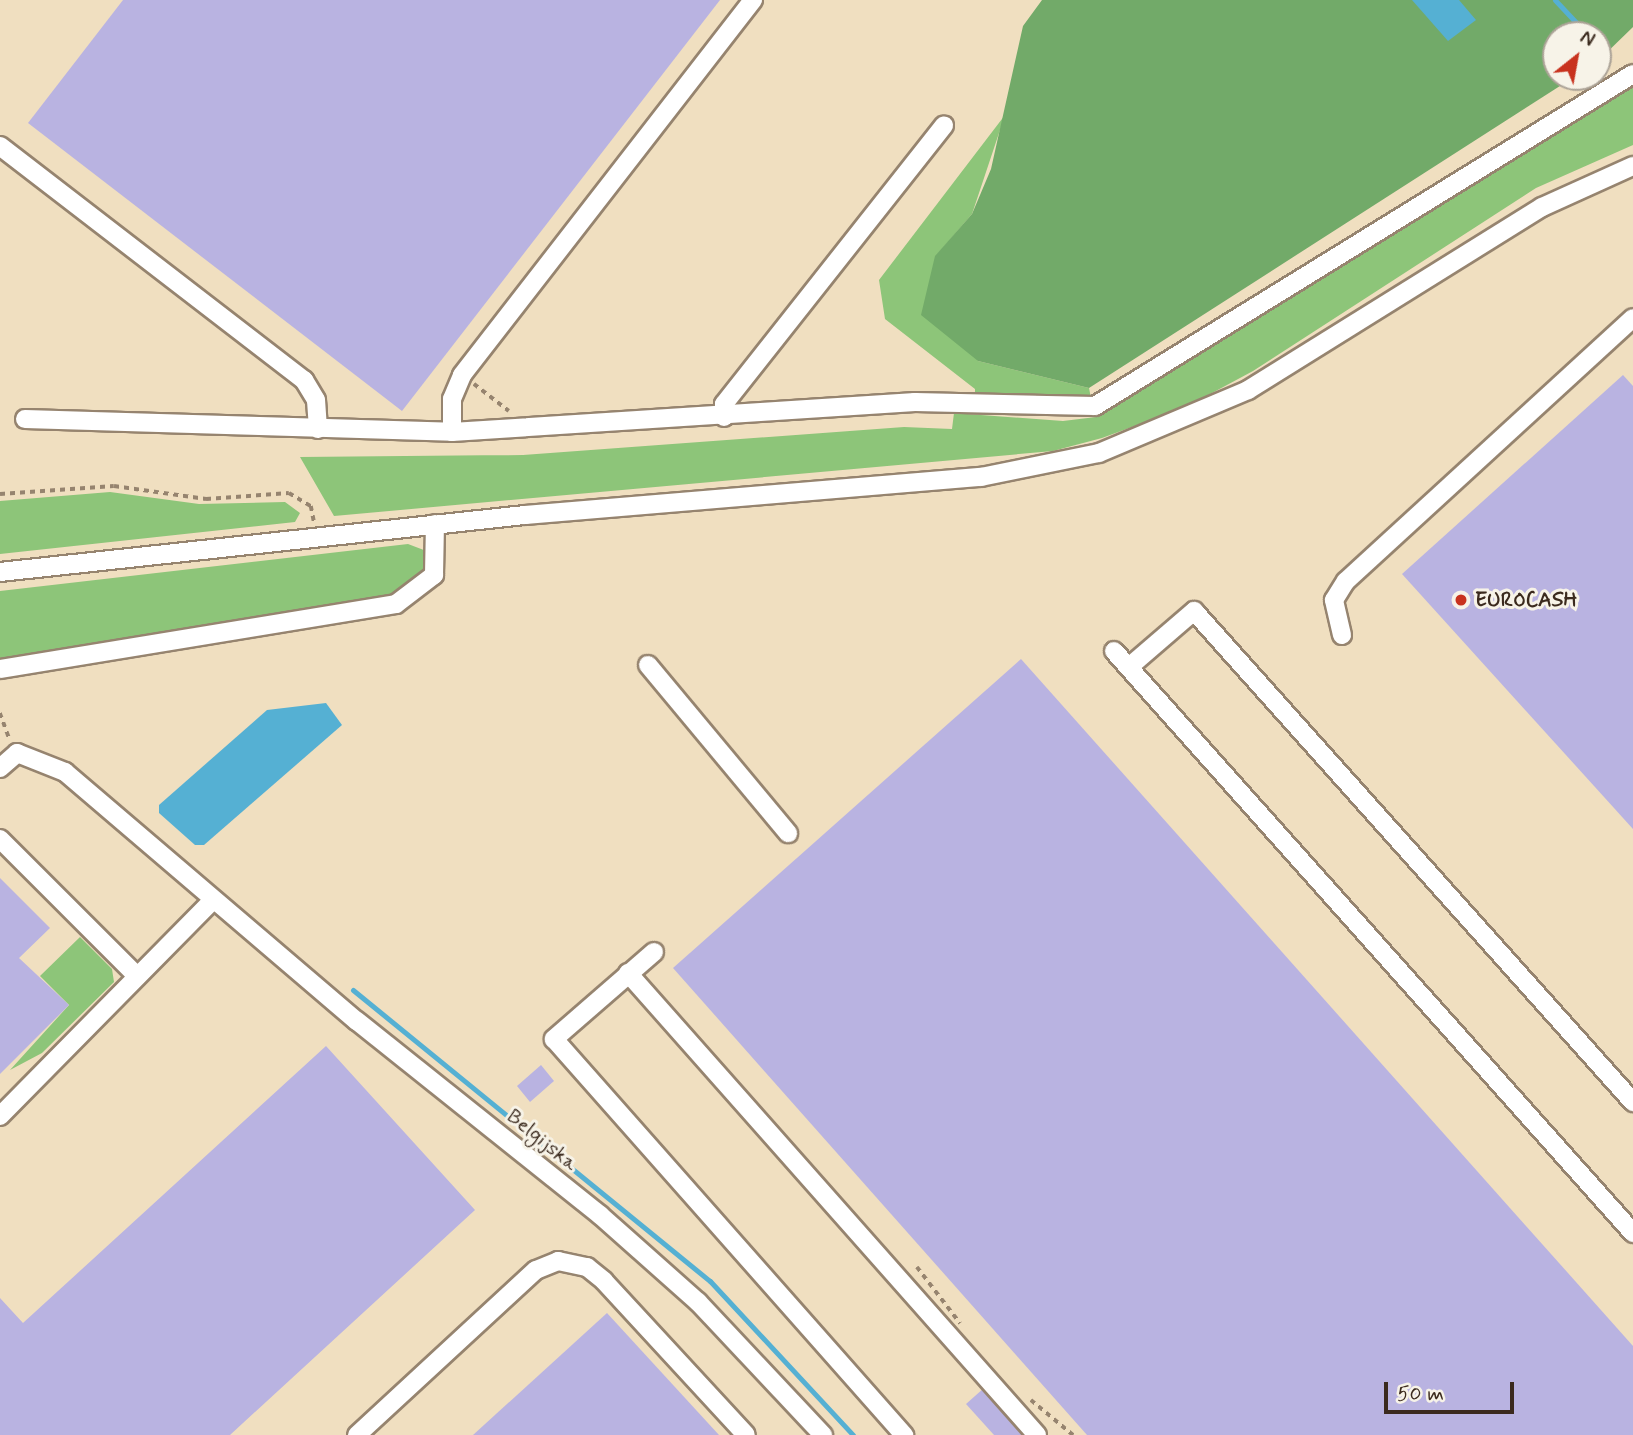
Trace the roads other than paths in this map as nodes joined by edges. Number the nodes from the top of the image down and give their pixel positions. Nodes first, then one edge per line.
1 (753, 0) edge
2 (1633, 74) edge
3 (944, 125) dead end
4 (0, 146) edge
5 (1633, 166) edge
6 (1633, 318) edge
7 (724, 416) junction
8 (25, 419) dead end
9 (318, 429) junction
10 (452, 432) junction
11 (435, 524) junction
12 (0, 572) edge
13 (1342, 635) dead end
14 (1114, 651) dead end
15 (648, 665) dead end
16 (1129, 667) junction
17 (0, 669) edge
18 (0, 768) edge
19 (788, 833) dead end
20 (0, 839) edge
21 (213, 900) junction
22 (654, 952) dead end
23 (628, 973) junction
24 (137, 976) junction
25 (1633, 1102) edge
26 (0, 1116) edge
27 (1633, 1233) edge
28 (357, 1435) edge
29 (746, 1435) edge
30 (823, 1435) edge
31 (904, 1435) edge
32 (1037, 1435) edge

1 - 10 street
2 - 7 street
3 - 7 street
4 - 9 street
5 - 11 street
6 - 13 street
7 - 10 street
8 - 9 street
9 - 10 street
11 - 12 street
11 - 17 street
14 - 16 street
15 - 19 street
16 - 25 street
16 - 27 street
18 - 21 street, Belgijska
20 - 24 street
21 - 24 street
21 - 30 street, Belgijska
22 - 23 street
23 - 31 street
23 - 32 street
24 - 26 street
28 - 29 street

